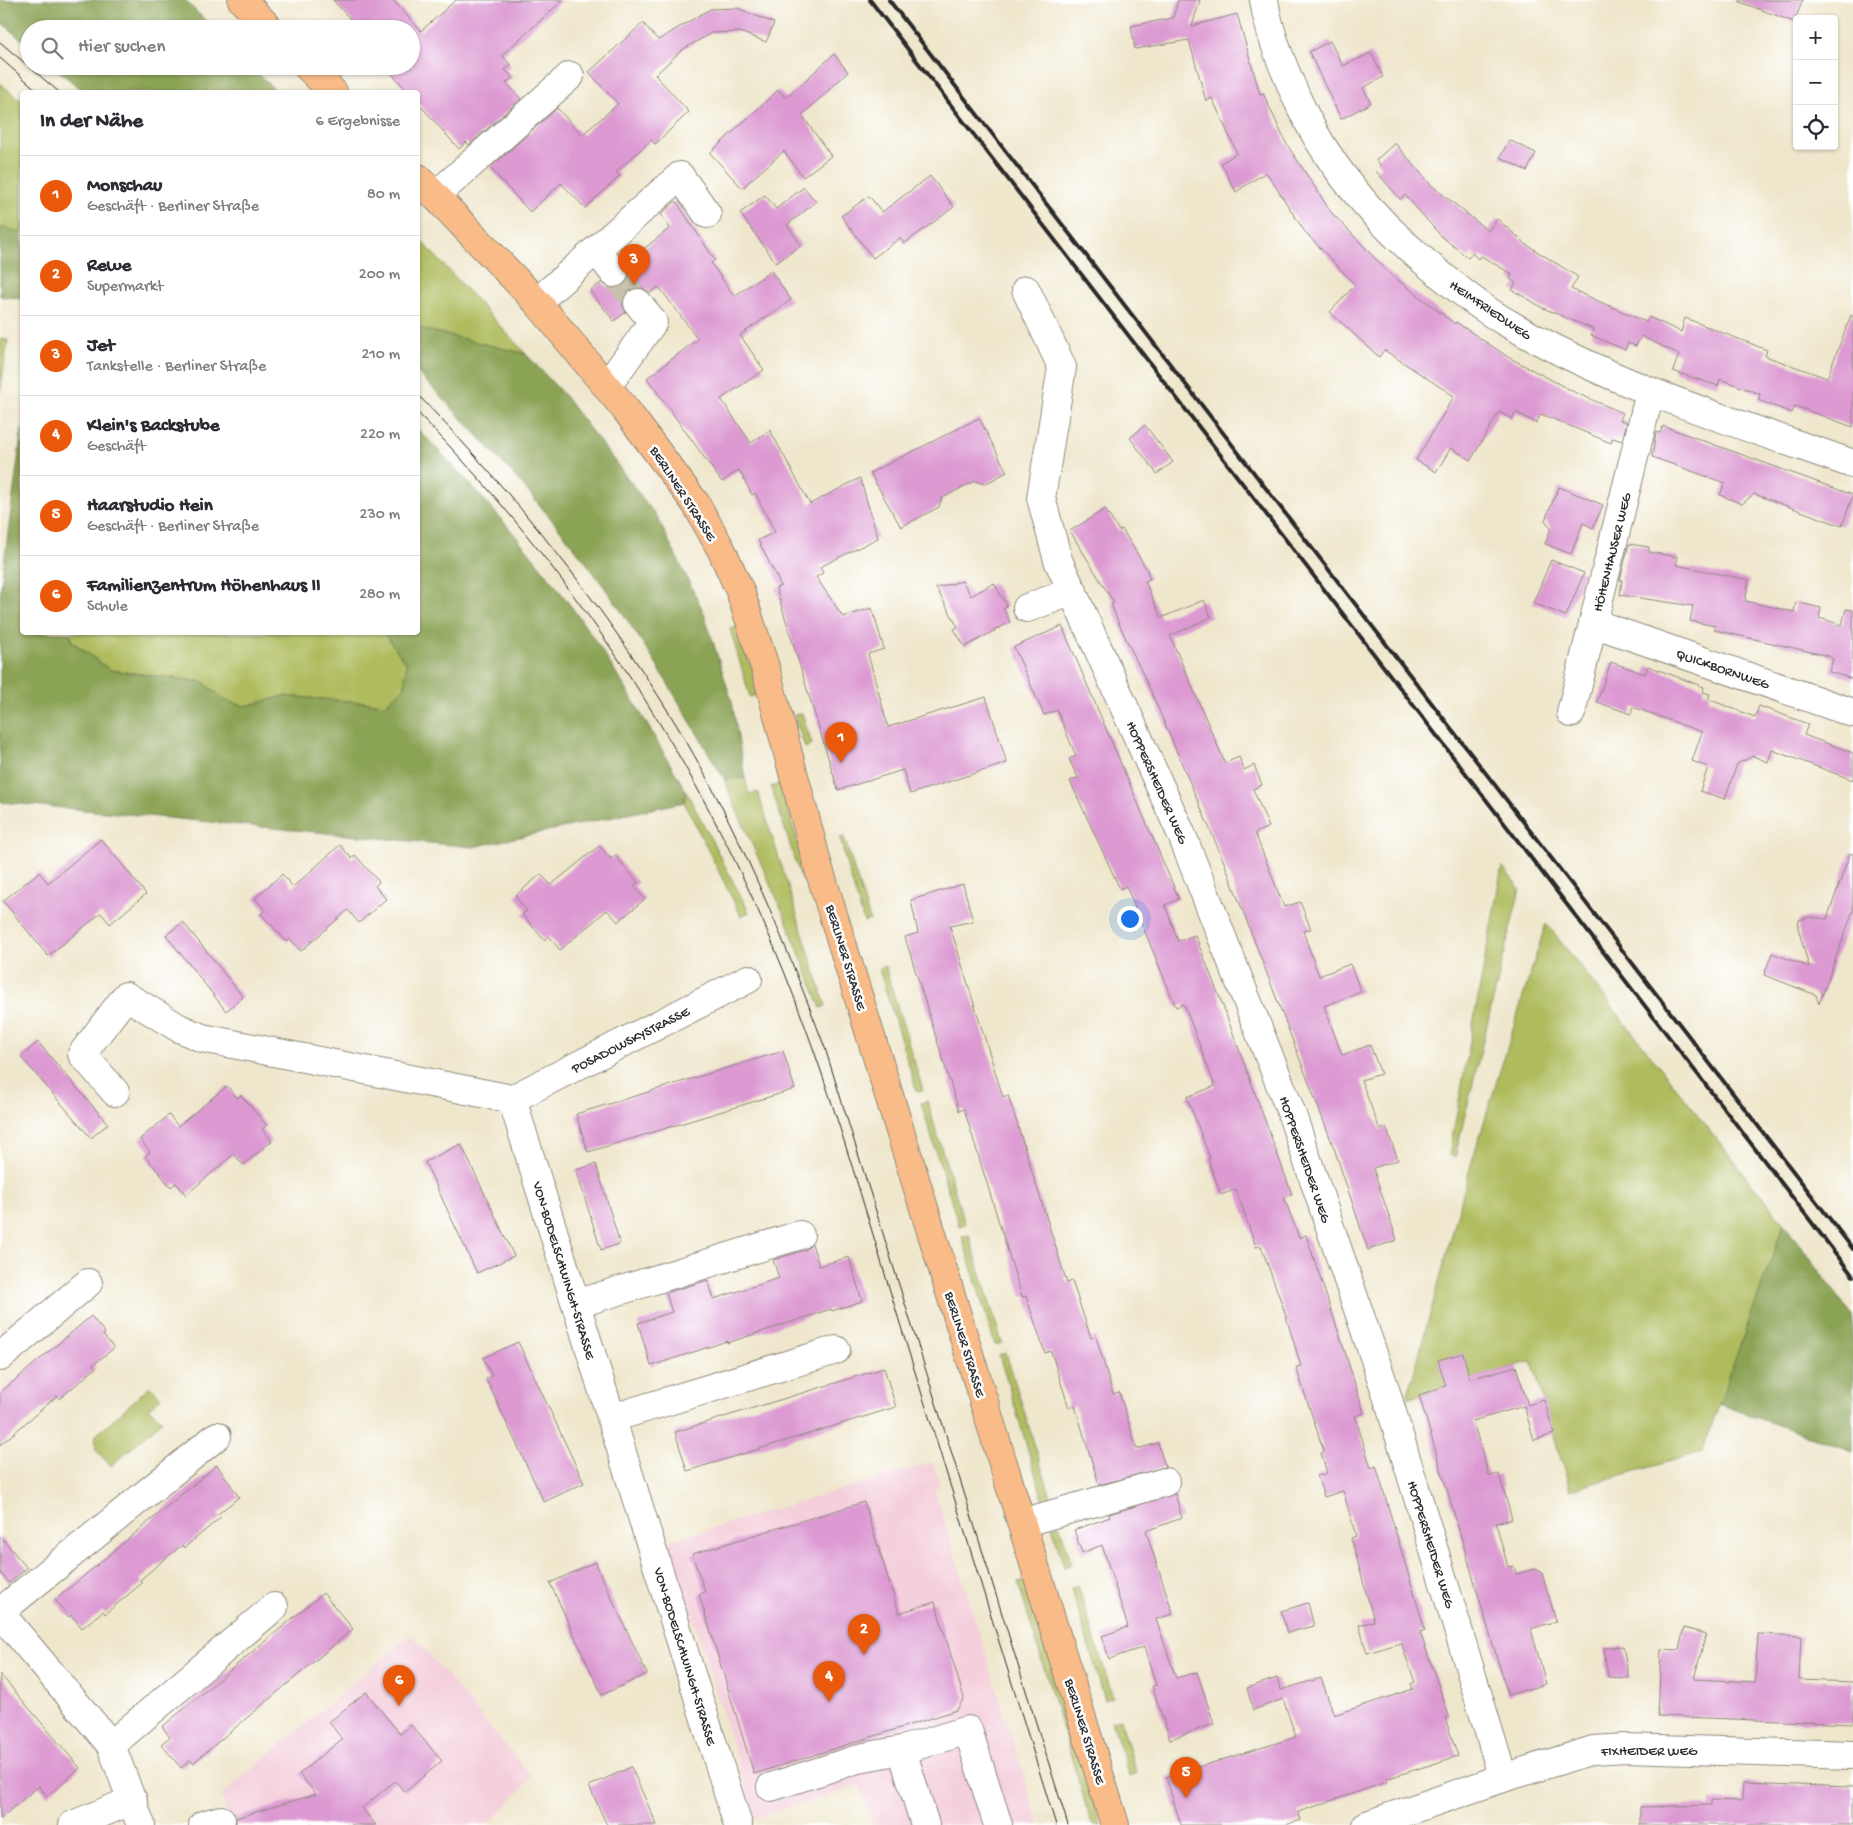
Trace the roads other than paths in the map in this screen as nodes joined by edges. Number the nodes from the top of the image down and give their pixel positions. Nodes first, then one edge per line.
1 (242, 0) edge
2 (1264, 0) edge
3 (261, 20) edge
4 (316, 75) edge
5 (570, 76) dead end
6 (331, 90) edge
7 (426, 187) edge
8 (707, 214) dead end
9 (597, 251) junction
10 (614, 273) tunnel mouth
11 (1026, 290) dead end
12 (537, 302) junction
13 (638, 303) tunnel mouth
14 (608, 386) junction
15 (1650, 392) junction
16 (1853, 464) edge
17 (1073, 591) junction
18 (1027, 608) dead end
19 (1593, 623) junction
20 (1571, 712) dead end
21 (1853, 713) edge
22 (748, 979) dead end
23 (115, 1092) dead end
24 (512, 1099) junction
25 (800, 1235) dead end
26 (88, 1283) dead end
27 (576, 1304) junction
28 (836, 1350) dead end
29 (0, 1357) edge
30 (612, 1418) junction
31 (217, 1436) dead end
32 (1165, 1482) dead end
33 (1022, 1523) junction
34 (274, 1608) dead end
35 (0, 1613) edge
36 (111, 1745) junction
37 (902, 1750) junction
38 (1853, 1755) edge
39 (1502, 1778) junction
40 (771, 1787) dead end
41 (137, 1813) edge
42 (73, 1825) edge
43 (738, 1825) edge
44 (925, 1825) edge
45 (998, 1825) edge
46 (1115, 1825) edge
47 (1367, 1825) edge

1 - 3 main road
2 - 15 street, HEIMFRIEDWEG
4 - 6 main road
5 - 7 street
7 - 12 main road, BERLINER STRASSE
8 - 9 street
9 - 10 street
9 - 12 street
11 - 17 street, HOPPERSHEIDER WEG
12 - 14 main road, BERLINER STRASSE
13 - 14 street
14 - 33 main road, BERLINER STRASSE
15 - 16 street, HEIMFRIEDWEG
15 - 19 street, HÖHENHAUSER WEG
17 - 18 street
17 - 39 street, HOPPERSHEIDER WEG
19 - 20 street, HÖHENHAUSER WEG
19 - 21 street, QUICKBORNWEG
22 - 24 street, POSADOWSKYSTRASSE
23 - 24 street
24 - 27 street, VON-BODELSCHWINGH-STRASSE
25 - 27 street
26 - 29 street
27 - 30 street, VON-BODELSCHWINGH-STRASSE
28 - 30 street
30 - 43 street, VON-BODELSCHWINGH-STRASSE
31 - 35 street
32 - 33 street
33 - 46 main road, BERLINER STRASSE
34 - 36 street
35 - 36 street
36 - 41 street
37 - 40 street
37 - 44 street
37 - 45 street
38 - 39 street, FIXHEIDER WEG
39 - 47 street, FIXHEIDER WEG
41 - 42 street

